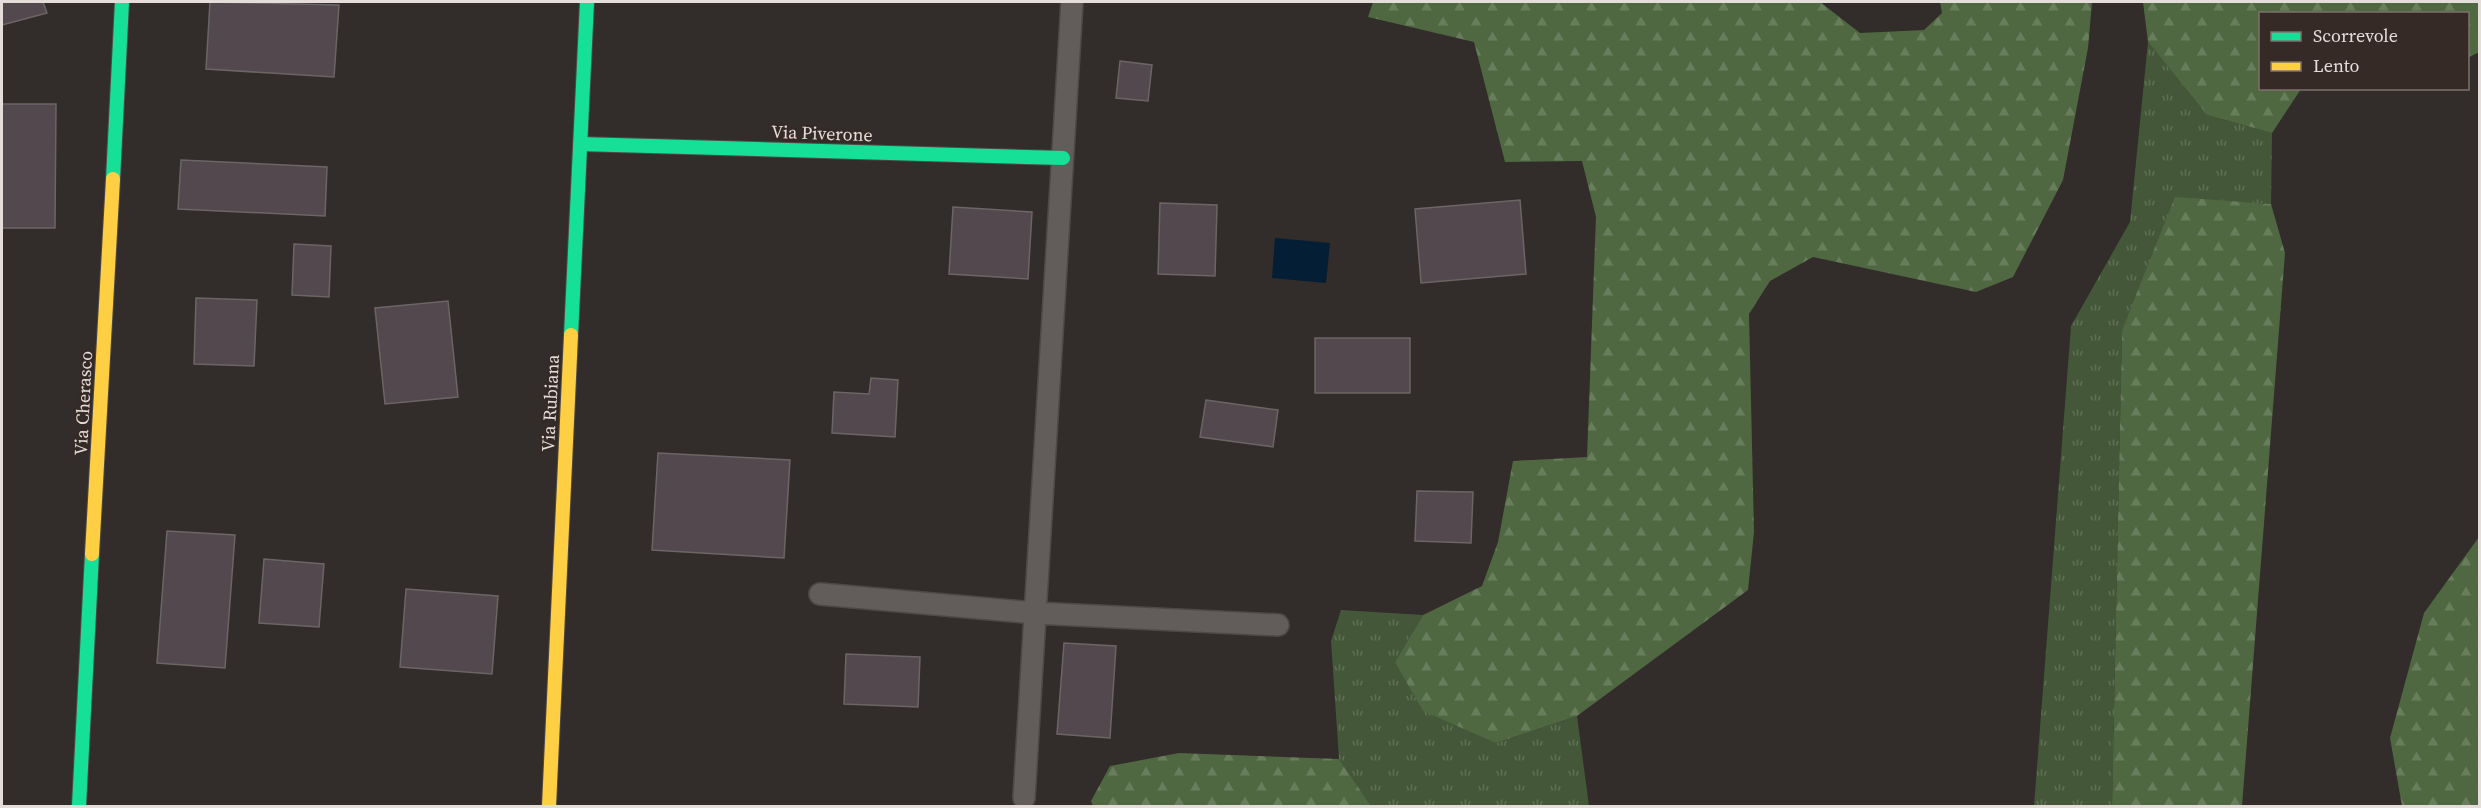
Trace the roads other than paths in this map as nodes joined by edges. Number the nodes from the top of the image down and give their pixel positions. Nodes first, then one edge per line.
1 (122, 2) edge
2 (587, 2) edge
3 (1072, 2) edge
4 (580, 144) junction
5 (1063, 158) junction
6 (820, 594) dead end
7 (1035, 612) junction
8 (1278, 625) dead end
9 (1024, 798) dead end
10 (79, 807) edge
11 (549, 807) edge

1 - 10 street, Via Cherasco
2 - 4 street, Via Rubiana
3 - 5 lane
4 - 5 street, Via Piverone
4 - 11 street, Via Rubiana
5 - 7 lane
6 - 7 lane
7 - 8 lane
7 - 9 lane

